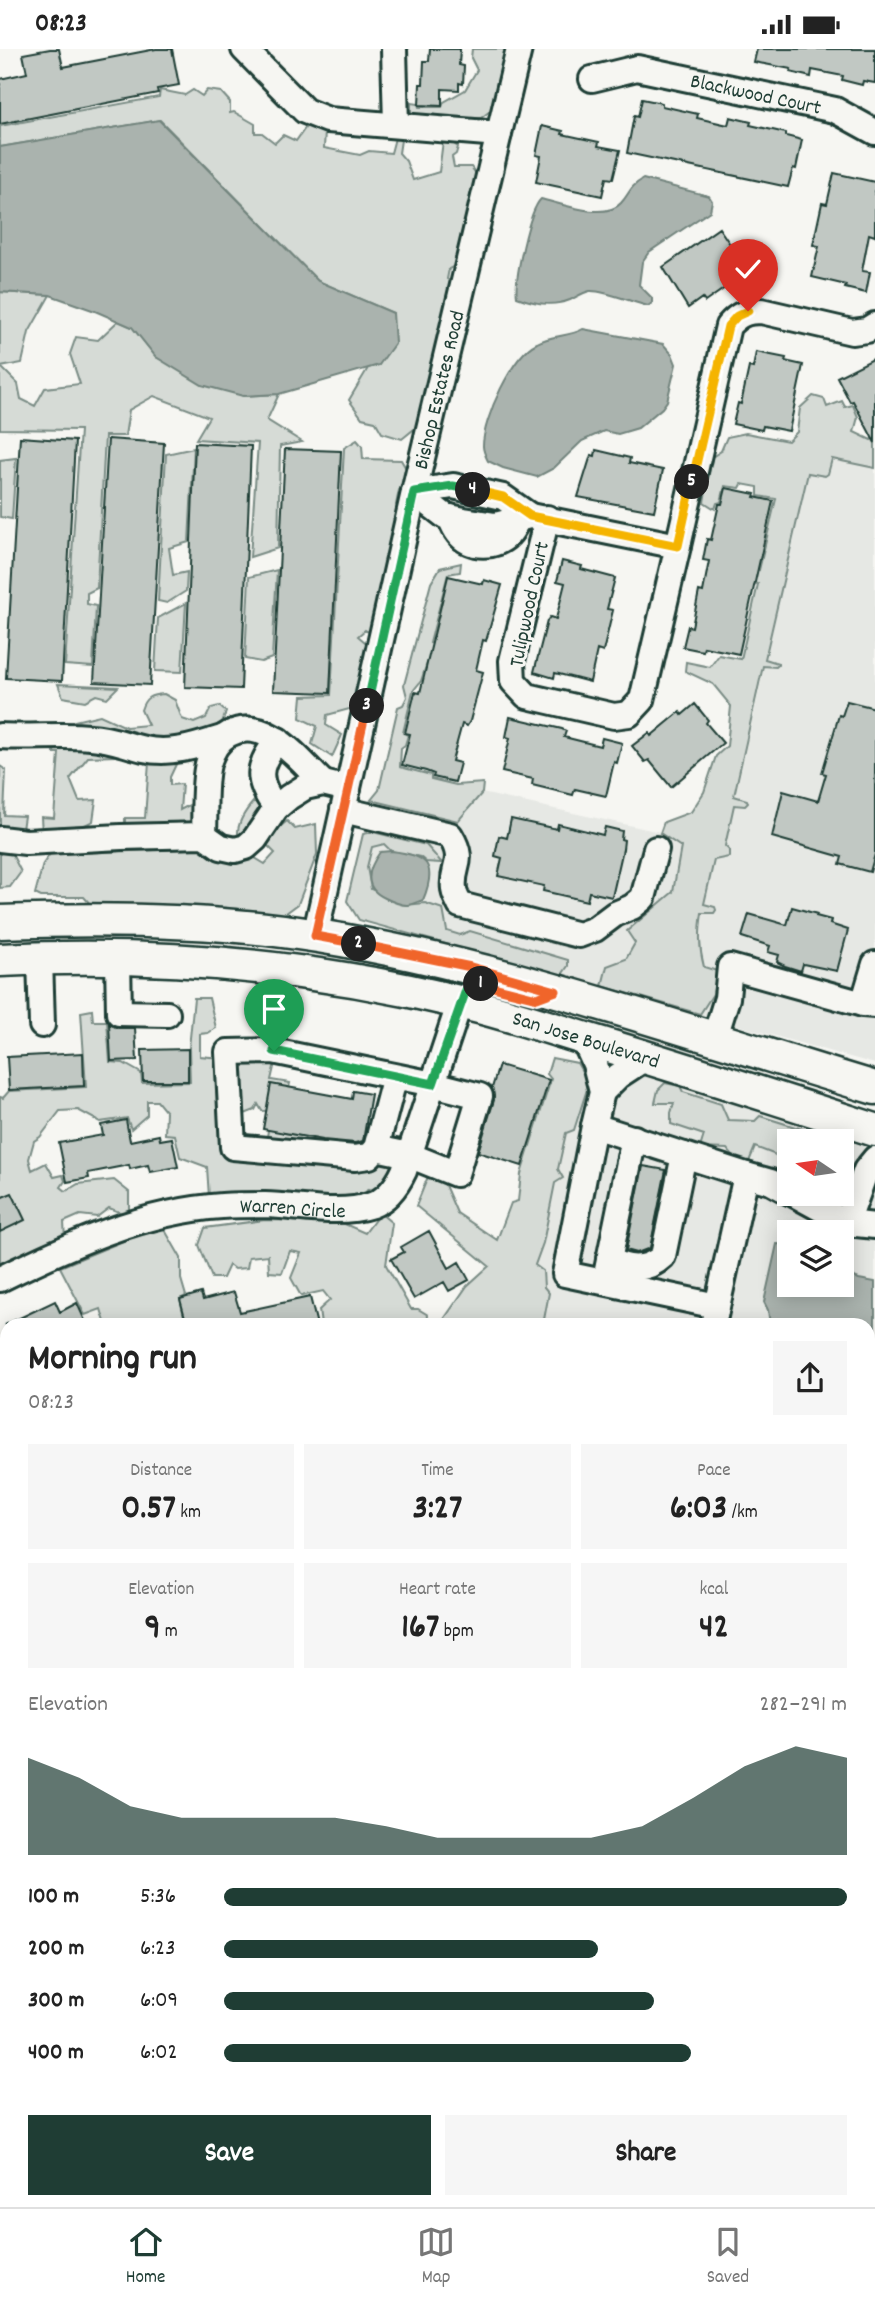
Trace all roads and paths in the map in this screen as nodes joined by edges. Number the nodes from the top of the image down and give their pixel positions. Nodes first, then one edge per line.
1 (244, 49) edge
2 (394, 49) edge
3 (519, 49) edge
4 (592, 79) dead end
5 (396, 125) junction
6 (875, 132) edge
7 (499, 134) junction
8 (875, 325) edge
9 (414, 492) junction
10 (532, 517) junction
11 (678, 546) junction
12 (0, 736) edge
13 (222, 738) junction
14 (278, 740) junction
15 (323, 783) junction
16 (346, 800) junction
17 (276, 808) junction
18 (204, 835) junction
19 (0, 839) edge
20 (656, 849) dead end
21 (0, 922) edge
22 (315, 936) junction
23 (40, 958) junction
24 (118, 959) junction
25 (0, 960) edge
26 (875, 964) edge
27 (556, 991) junction
28 (460, 1002) junction
29 (869, 1005) edge
30 (167, 1014) dead end
31 (42, 1025) dead end
32 (583, 1038) junction
33 (714, 1040) junction
34 (647, 1057) junction
35 (395, 1076) junction
36 (433, 1084) junction
37 (875, 1088) edge
38 (750, 1090) junction
39 (602, 1092) junction
40 (875, 1104) edge
41 (594, 1126) junction
42 (875, 1130) edge
43 (634, 1138) junction
44 (376, 1148) junction
45 (409, 1155) junction
46 (684, 1155) junction
47 (875, 1159) edge
48 (746, 1175) junction
49 (777, 1185) edge
50 (815, 1206) edge
51 (841, 1220) edge
52 (848, 1220) edge
53 (854, 1223) edge
54 (874, 1223) edge
55 (607, 1271) junction
56 (0, 1279) edge
57 (715, 1315) edge

1 - 5 street
2 - 5 street
3 - 7 street, Bishop Estates Road
4 - 6 street, Blackwood Court
5 - 7 street
7 - 9 street, Bishop Estates Road
8 - 11 street
9 - 10 street
9 - 10 street
9 - 16 street, Bishop Estates Road
10 - 11 street
10 - 11 street, Tulipwood Court
12 - 13 street
13 - 14 street
13 - 18 street
14 - 15 street
14 - 17 street
15 - 16 street
15 - 17 street
16 - 20 street
16 - 22 street, Bishop Estates Road
17 - 18 street
18 - 19 street
21 - 22 main road, San Jose Boulevard
22 - 24 main road
22 - 27 main road, San Jose Boulevard
23 - 24 main road, San Jose Boulevard
23 - 25 main road, San Jose Boulevard
23 - 31 street
24 - 28 main road, San Jose Boulevard
24 - 30 street
26 - 29 street
27 - 28 main road
27 - 33 main road, San Jose Boulevard
28 - 32 main road, San Jose Boulevard
28 - 36 street, Warren Circle
29 - 33 street
32 - 34 main road, San Jose Boulevard
32 - 39 street
33 - 37 main road, San Jose Boulevard
34 - 38 main road, San Jose Boulevard
34 - 39 street
35 - 36 street
35 - 44 street
35 - 44 street
36 - 45 street, Warren Circle
36 - 45 street
38 - 40 main road
38 - 42 main road, San Jose Boulevard
39 - 41 street
41 - 43 street
41 - 55 street
43 - 46 street
43 - 55 street
44 - 45 street
45 - 56 street, Warren Circle
46 - 48 street
46 - 55 street
47 - 52 street
48 - 49 street
48 - 57 street
50 - 51 street
53 - 54 street
55 - 57 street

